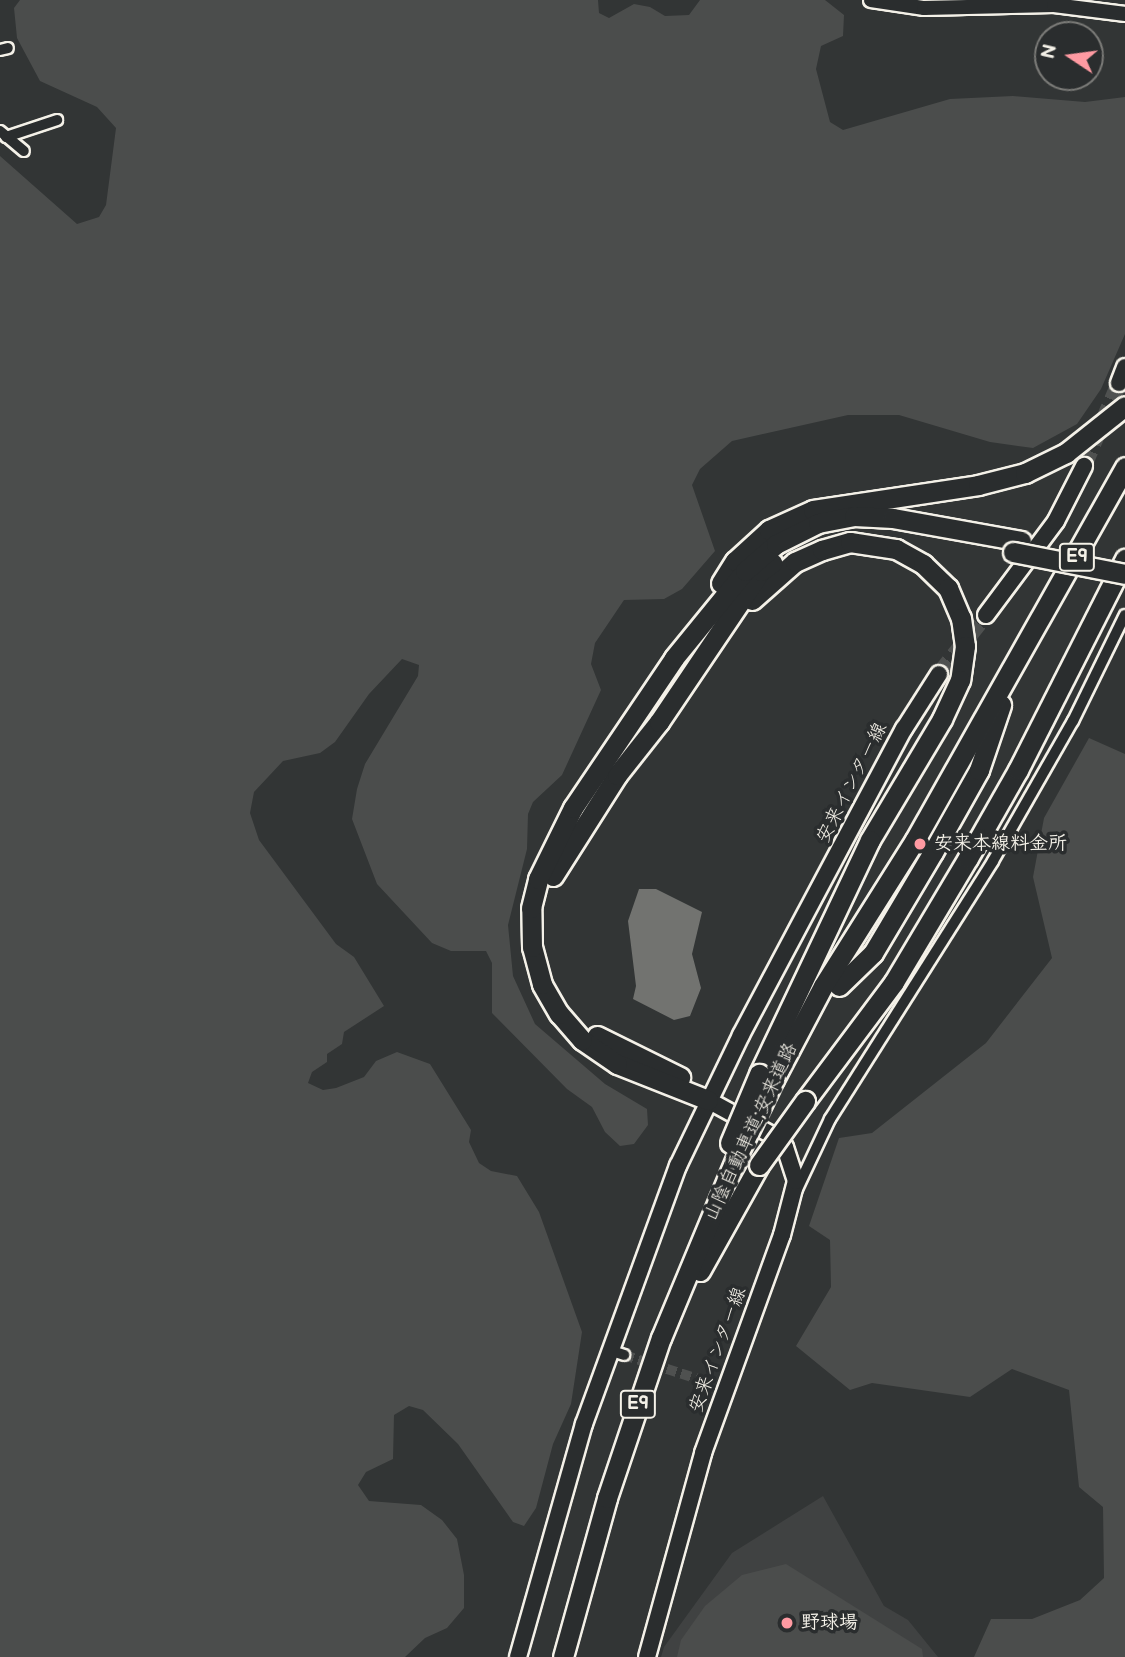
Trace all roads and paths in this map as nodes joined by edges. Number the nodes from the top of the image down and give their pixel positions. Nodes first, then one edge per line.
1 (871, 0) edge
2 (1034, 3) edge
3 (1125, 14) edge
4 (57, 120) dead end
5 (3, 134) edge
6 (24, 151) dead end
7 (1125, 406) edge
8 (1084, 466) tunnel mouth
9 (1125, 467) edge
10 (1017, 547) junction
11 (1125, 560) edge
12 (1125, 574) edge
13 (986, 615) tunnel mouth
14 (1125, 615) edge
15 (674, 659) junction
16 (697, 666) junction
17 (939, 674) tunnel mouth
18 (1001, 692) junction
19 (832, 983) junction
20 (771, 1078) junction
21 (708, 1100) junction
22 (741, 1160) junction
23 (794, 1194) junction
24 (518, 1657) edge
25 (563, 1657) edge
26 (572, 1657) edge
27 (647, 1657) edge

1 - 2 street
2 - 3 street
4 - 5 street
5 - 6 street
7 - 15 highway
8 - 13 main road
9 - 18 highway, E9
10 - 11 highway
10 - 12 highway, bridge
10 - 15 highway
10 - 16 highway
11 - 22 highway, bridge
14 - 23 street
15 - 21 highway
16 - 20 highway
16 - 21 highway
17 - 21 main road, 安来インター線
18 - 19 highway, E9
18 - 19 highway, E9
19 - 20 highway, 山陰自動車道;安来道路 / E9
20 - 22 highway, bridge
21 - 23 main road, 安来インター線
21 - 24 main road, 安来インター線
22 - 25 highway, E9
22 - 26 highway, 山陰自動車道;安来道路 / E9
23 - 27 main road, 安来インター線

